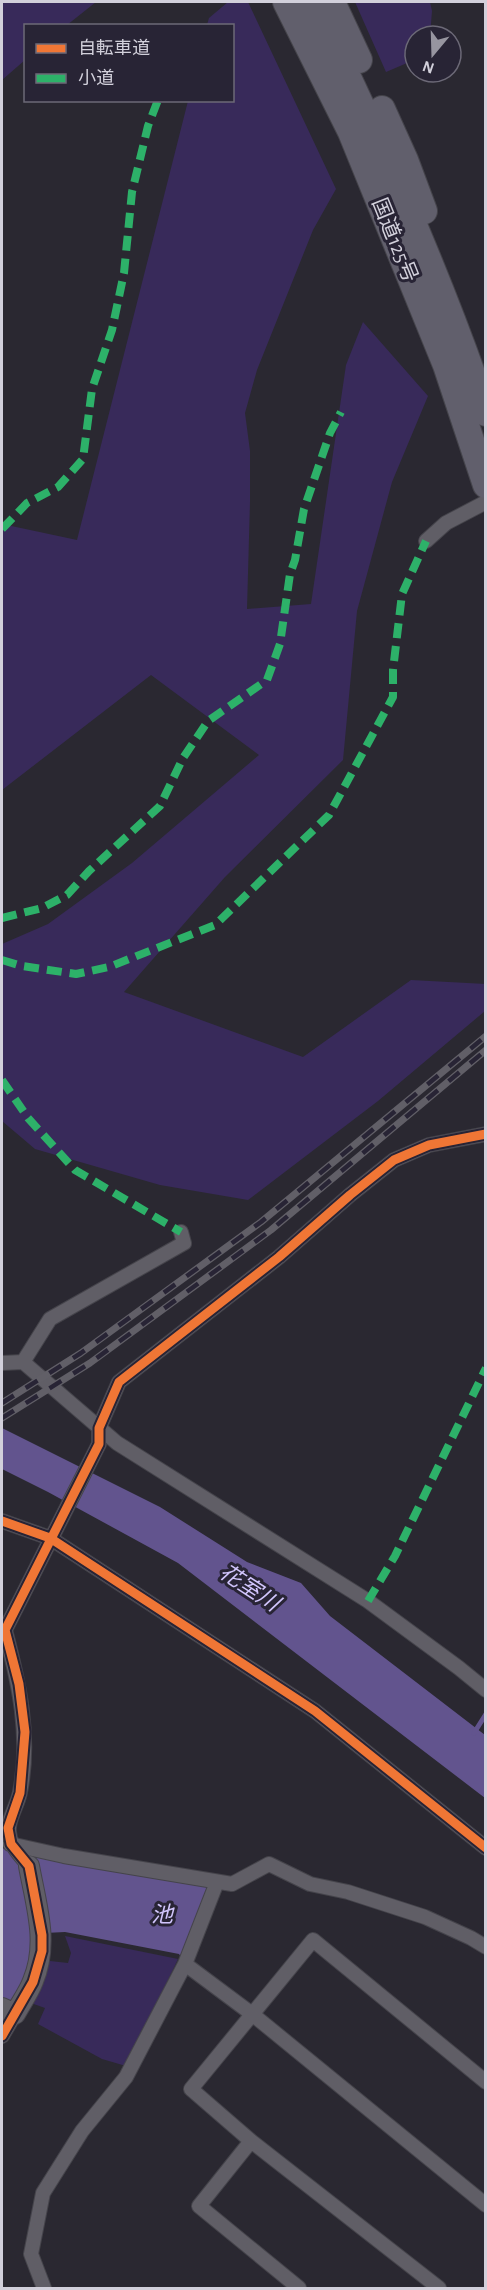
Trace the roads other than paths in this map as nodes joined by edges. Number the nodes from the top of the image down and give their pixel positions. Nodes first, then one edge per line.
1 (271, 2) edge
2 (286, 2) edge
3 (312, 2) edge
4 (332, 2) edge
5 (462, 344) junction
6 (446, 365) junction
7 (486, 413) edge
8 (486, 485) edge
9 (486, 502) edge
10 (426, 541) dead end
11 (486, 1134) edge
12 (181, 1232) dead end
13 (23, 1362) junction
14 (2, 1363) edge
15 (99, 1428) junction
16 (2, 1521) edge
17 (53, 1534) junction
18 (486, 1690) edge
19 (6, 1844) edge
20 (486, 1848) edge
21 (29, 1866) joint
22 (217, 1882) junction
23 (486, 1947) edge
24 (185, 1964) junction
25 (8, 2011) edge
26 (252, 2014) junction
27 (2, 2036) edge
28 (486, 2082) edge
29 (251, 2141) junction
30 (486, 2205) edge
31 (44, 2289) edge
32 (299, 2289) edge
33 (439, 2289) edge

1 - 6 highway
2 - 6 highway, 国道125号
3 - 5 highway, 国道125号
4 - 5 highway
5 - 7 highway, 国道125号
6 - 8 highway, 国道125号
9 - 10 street
11 - 15 street
12 - 13 street
13 - 14 street
13 - 15 street
15 - 17 street
15 - 18 street
16 - 17 street
17 - 19 street
17 - 20 street
19 - 21 street
19 - 22 street
21 - 25 street
22 - 23 street
22 - 24 street
24 - 26 street
24 - 31 street
25 - 27 street
26 - 28 street
26 - 29 street
26 - 30 street
29 - 32 street
29 - 33 street

